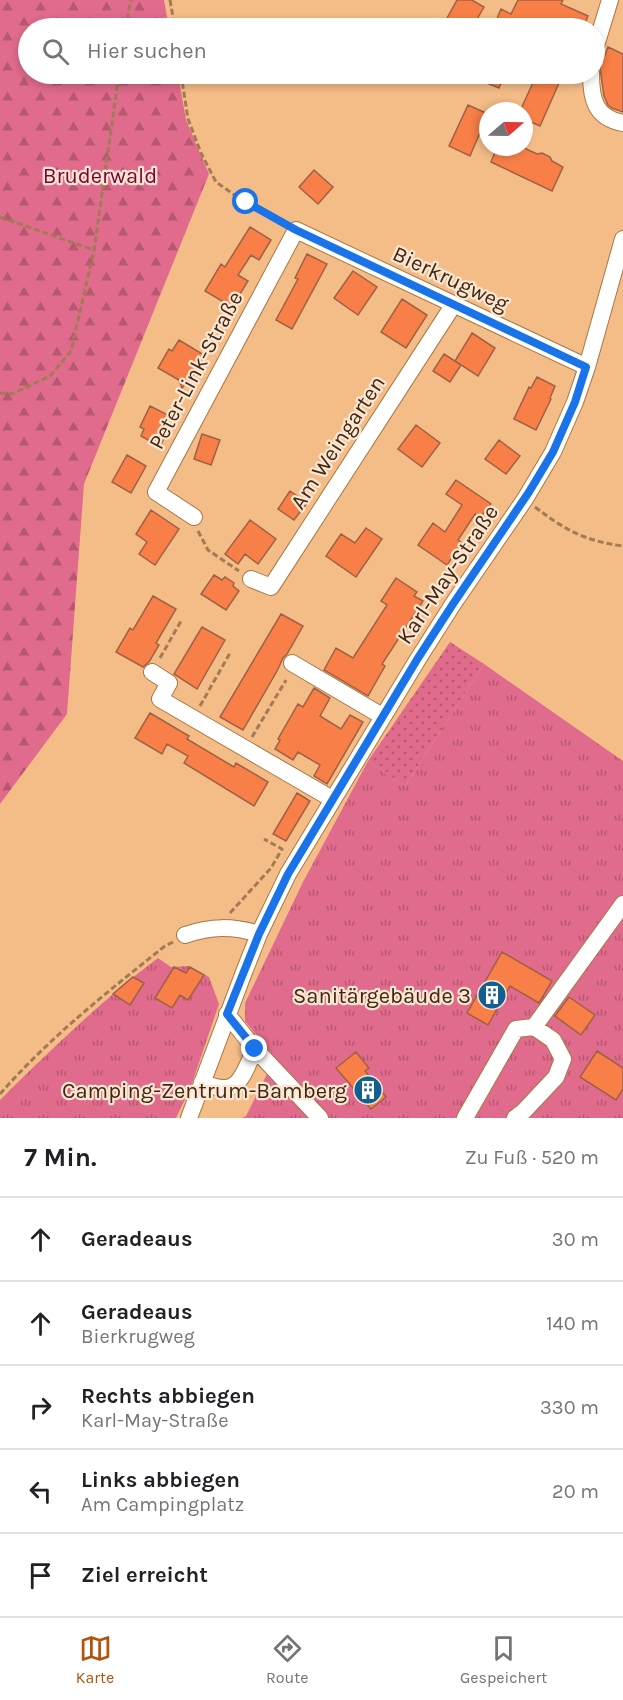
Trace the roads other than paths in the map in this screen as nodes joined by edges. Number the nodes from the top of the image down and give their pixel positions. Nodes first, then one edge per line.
1 (609, 0) edge
2 (604, 18) edge
3 (591, 84) edge
4 (623, 123) edge
5 (296, 230) joint
6 (623, 239) edge
7 (454, 304) junction
8 (586, 367) junction
9 (194, 517) road end
10 (250, 579) road end
11 (292, 663) dead end
12 (152, 672) road end
13 (382, 716) junction
14 (332, 800) junction
15 (623, 904) edge
16 (259, 934) junction
17 (185, 935) road end
18 (227, 1014) junction
19 (534, 1027) junction
20 (255, 1049) junction
21 (202, 1082) junction
22 (189, 1118) edge
23 (320, 1118) edge
24 (465, 1118) edge
25 (515, 1118) edge

1 - 2 street
3 - 4 street
5 - 7 street, Bierkrugweg
5 - 9 street, Peter-Link-Straße
6 - 8 street, Karl-May-Straße
7 - 8 street, Bierkrugweg
7 - 10 street, Am Weingarten
8 - 13 street, Karl-May-Straße
11 - 13 street
12 - 14 street
13 - 14 street, Karl-May-Straße
14 - 16 street, Karl-May-Straße
15 - 19 street
16 - 17 street
16 - 18 street, Karl-May-Straße
18 - 20 street
18 - 21 street, Karl-May-Straße
19 - 24 street
19 - 25 street
20 - 21 street
20 - 23 street
21 - 22 street, Karl-May-Straße

